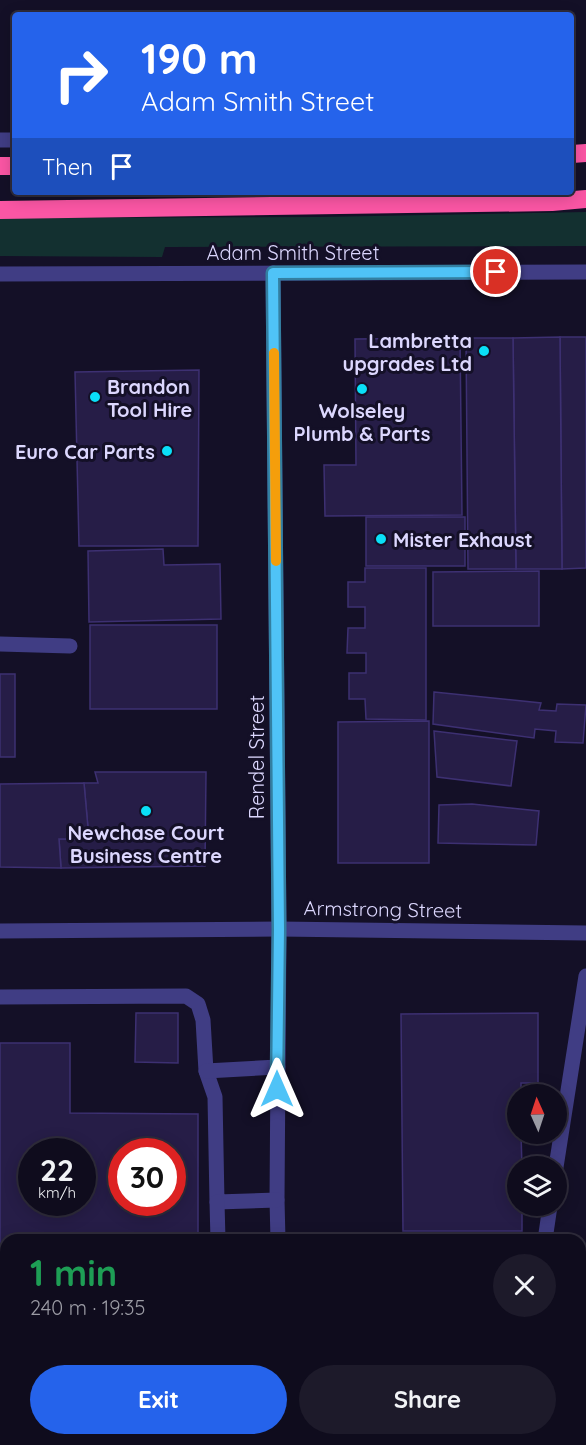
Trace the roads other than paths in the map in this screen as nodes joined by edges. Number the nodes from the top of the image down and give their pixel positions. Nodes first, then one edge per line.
1 (586, 199) edge
2 (0, 210) edge
3 (586, 272) edge
4 (273, 273) junction
5 (0, 274) edge
6 (0, 644) edge
7 (70, 646) dead end
8 (279, 929) junction
9 (0, 931) edge
10 (586, 933) edge
11 (586, 976) edge
12 (0, 997) edge
13 (278, 1067) junction
14 (206, 1071) junction
15 (558, 1156) edge
16 (277, 1200) junction
17 (217, 1202) junction
18 (549, 1216) edge
19 (218, 1234) edge
20 (278, 1234) edge
21 (546, 1234) edge

1 - 2 highway
3 - 4 street, Adam Smith Street
4 - 5 street, Adam Smith Street
4 - 8 street, Rendel Street
6 - 7 street
8 - 9 street, Armstrong Street
8 - 10 street, Armstrong Street
8 - 13 street, Rendel Street
11 - 15 street
12 - 14 street
13 - 14 street
13 - 16 street, Rendel Street
14 - 17 street
16 - 17 street
16 - 20 street, Rendel Street
17 - 19 street
18 - 21 street

